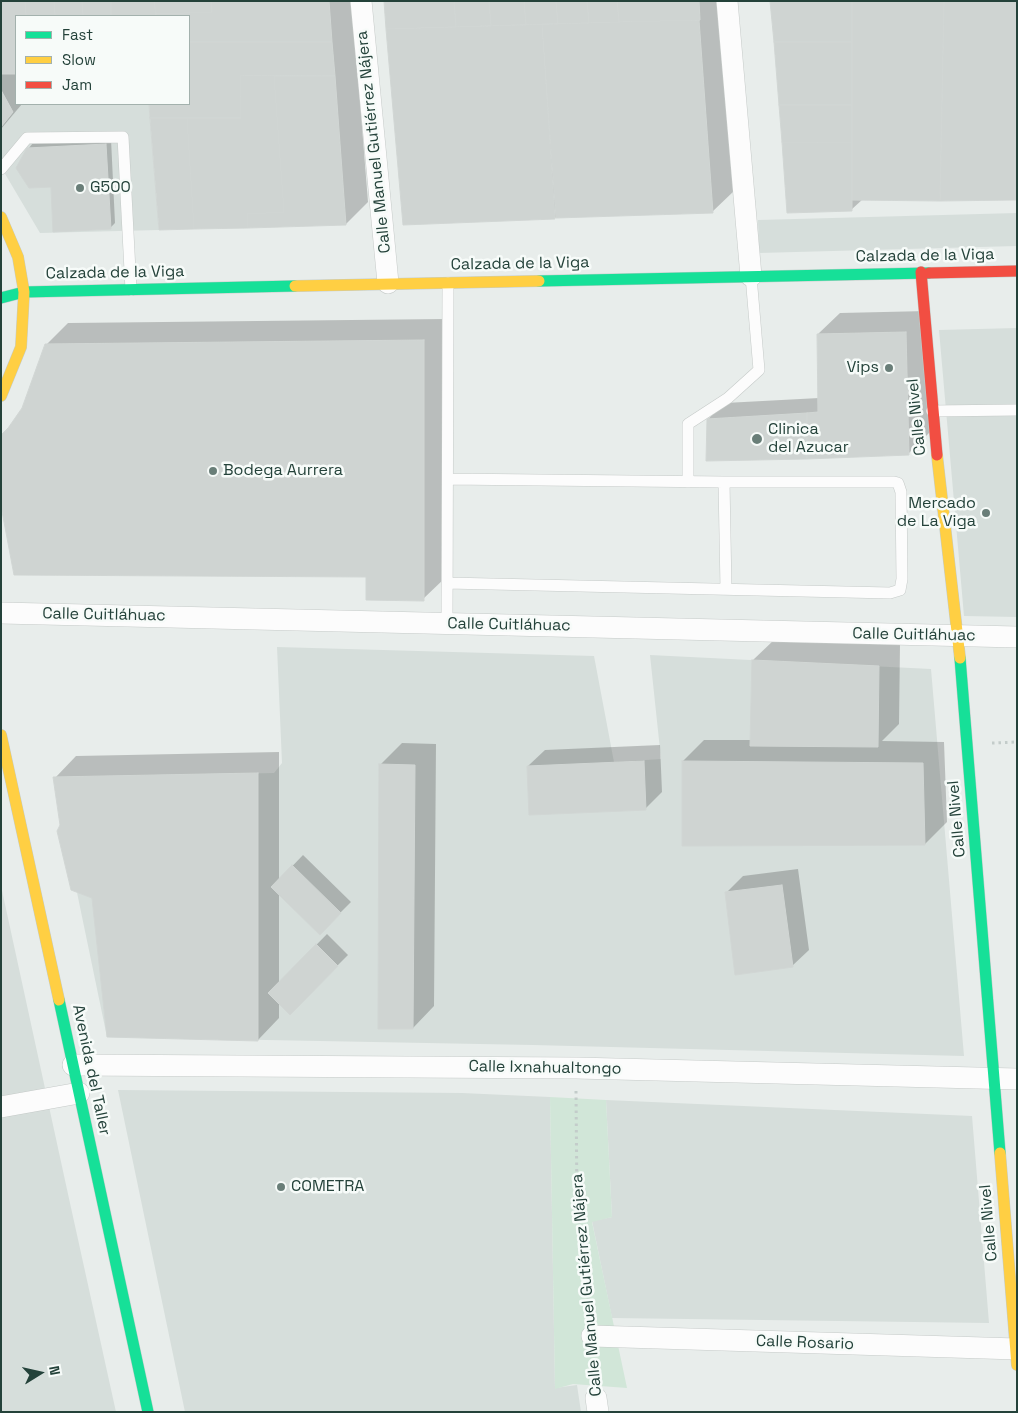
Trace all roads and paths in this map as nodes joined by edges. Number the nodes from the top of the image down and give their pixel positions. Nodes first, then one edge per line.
1 (361, 1) edge
2 (727, 1) edge
3 (1, 169) edge
4 (1, 217) edge
5 (1017, 271) edge
6 (921, 272) junction
7 (751, 276) junction
8 (9, 282) dead end
9 (448, 282) junction
10 (388, 283) junction
11 (131, 290) junction
12 (24, 292) junction
13 (1, 298) edge
14 (1, 396) edge
15 (1017, 410) edge
16 (932, 411) junction
17 (448, 479) junction
18 (688, 482) junction
19 (724, 482) junction
20 (448, 583) junction
21 (726, 589) junction
22 (1, 613) edge
23 (447, 624) junction
24 (958, 636) junction
25 (1017, 637) edge
26 (1, 735) edge
27 (73, 1065) junction
28 (576, 1068) junction
29 (994, 1079) junction
30 (1017, 1079) edge
31 (79, 1094) junction
32 (1, 1107) edge
33 (592, 1336) junction
34 (1016, 1354) edge
35 (597, 1405) edge
36 (148, 1412) edge

1 - 10 street, Calle Manuel Gutiérrez Nájera
2 - 7 street
3 - 11 lane
4 - 12 main road, Calzada de la Viga
5 - 6 main road, Calzada de la Viga
6 - 7 main road, Calzada de la Viga
6 - 16 main road, Calle Nivel
7 - 9 main road, Calzada de la Viga
7 - 18 lane
8 - 12 main road, Calzada de la Viga
9 - 10 main road, Calzada de la Viga
9 - 17 lane
10 - 11 main road, Calzada de la Viga
11 - 12 main road, Calzada de la Viga
12 - 13 main road, Calzada de la Viga
12 - 14 main road, Calzada de la Viga
15 - 16 lane
16 - 24 main road, Calle Nivel
17 - 18 lane
17 - 20 lane
18 - 19 lane
19 - 21 lane
19 - 21 lane
20 - 21 lane
20 - 23 lane
22 - 23 street, Calle Cuitláhuac
23 - 24 street, Calle Cuitláhuac
24 - 25 street, Calle Cuitláhuac
24 - 29 main road, Calle Nivel
26 - 27 main road, Avenida del Taller
27 - 28 street, Calle Ixnahualtongo
27 - 31 main road, Avenida del Taller
28 - 29 street, Calle Ixnahualtongo
28 - 33 path, Calle Manuel Gutiérrez Nájera
29 - 30 street, Calle Ixnahualtongo
29 - 34 main road, Calle Nivel
31 - 32 street
31 - 36 main road, Avenida del Taller
33 - 34 street, Calle Rosario
33 - 35 path, Calle Manuel Gutiérrez Nájera

